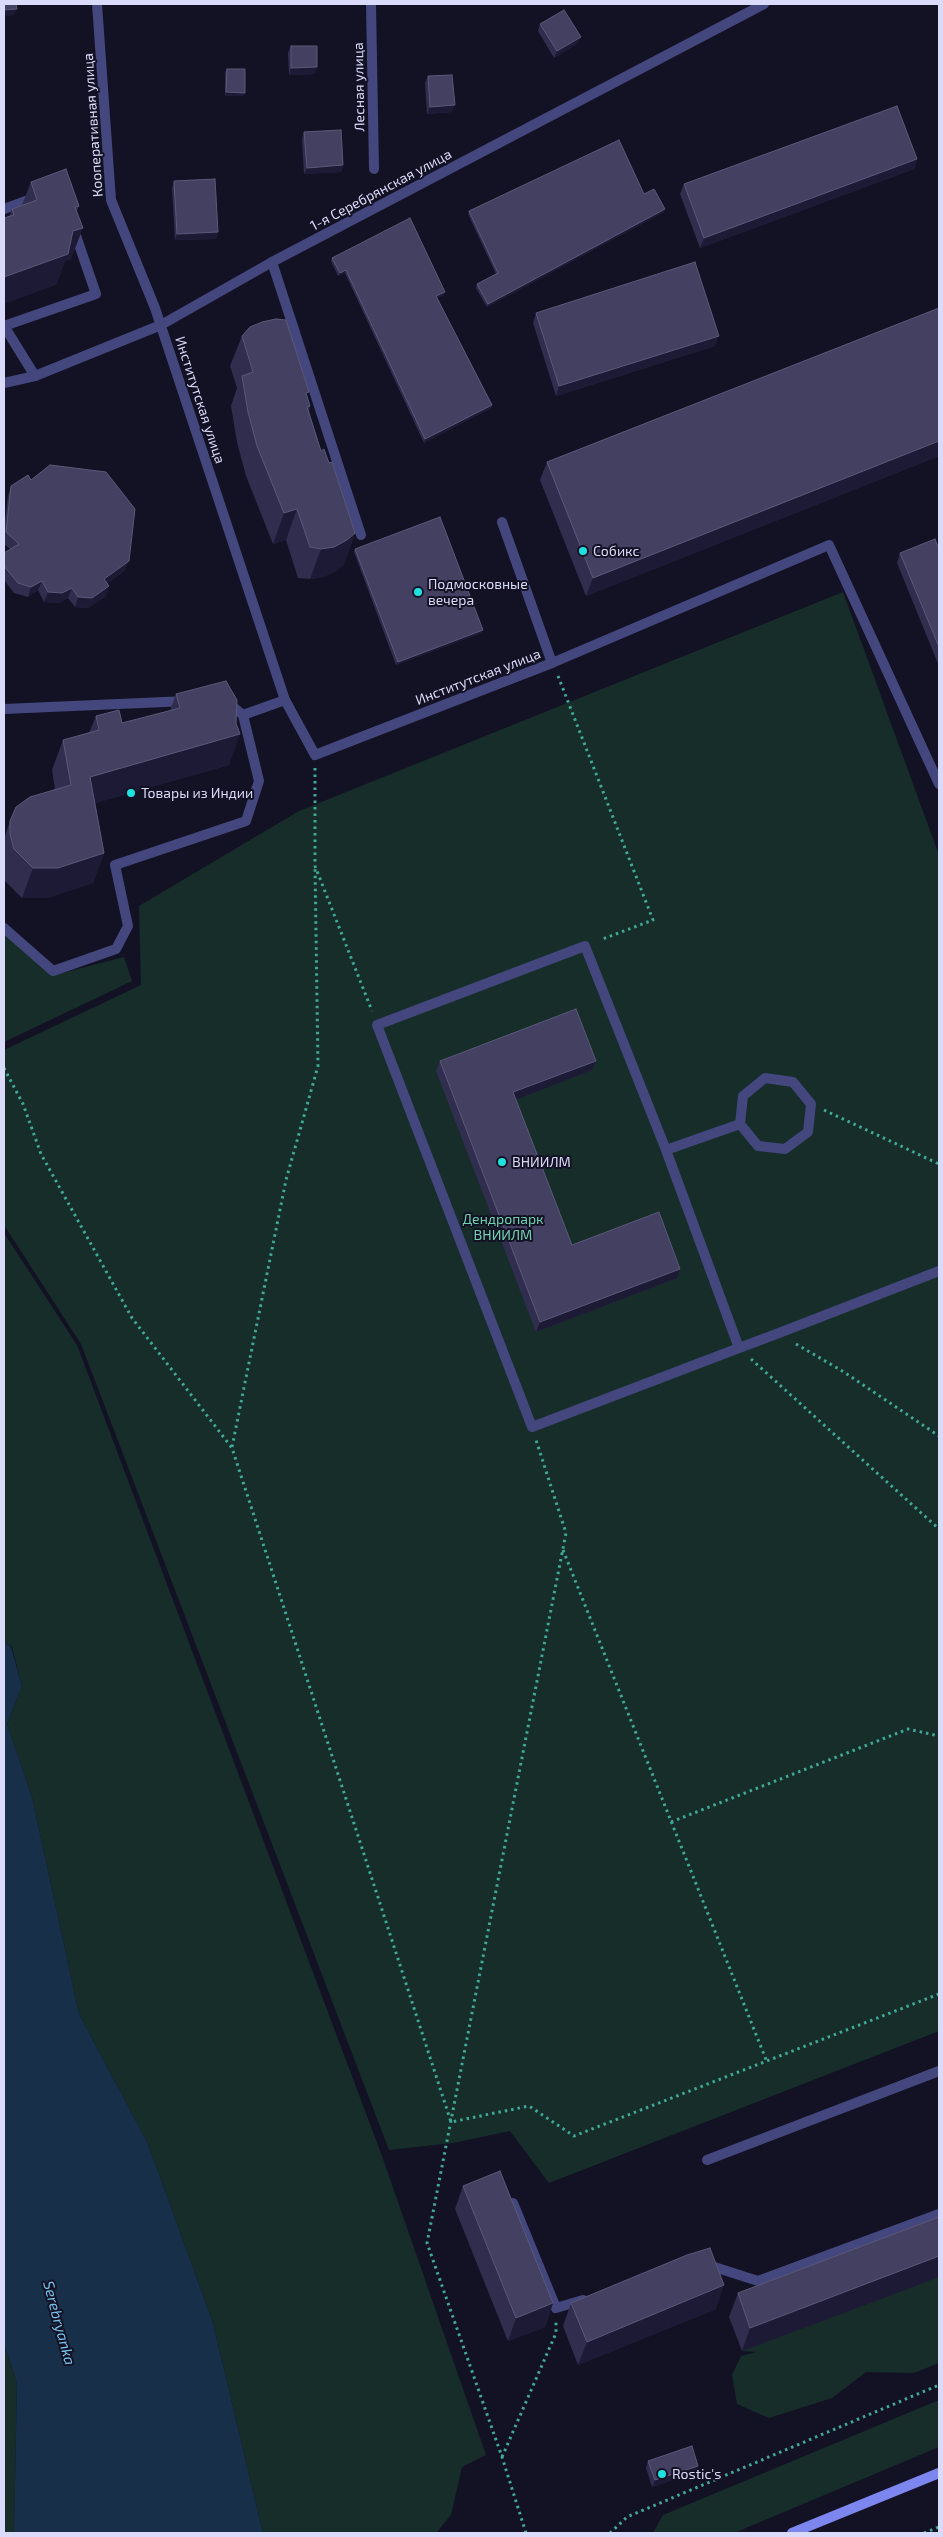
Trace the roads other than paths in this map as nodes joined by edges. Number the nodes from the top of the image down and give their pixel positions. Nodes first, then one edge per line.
1 (97, 4) edge
2 (372, 4) edge
3 (764, 4) edge
4 (374, 169) dead end
5 (41, 196) edge
6 (4, 209) edge
7 (69, 216) edge
8 (272, 262) junction
9 (161, 325) junction
10 (35, 376) junction
11 (4, 383) edge
12 (502, 522) dead end
13 (361, 535) dead end
14 (552, 663) junction
15 (214, 700) edge
16 (285, 700) junction
17 (195, 701) edge
18 (4, 709) edge
19 (243, 715) junction
20 (939, 784) edge
21 (4, 928) edge
22 (740, 1124) junction
23 (666, 1150) junction
24 (939, 1271) edge
25 (739, 1348) junction
26 (939, 2071) edge
27 (707, 2160) dead end
28 (513, 2203) edge
29 (939, 2214) edge
30 (697, 2266) edge
31 (594, 2297) edge
32 (939, 2473) edge
33 (797, 2532) edge

1 - 9 street, Кооперативная улица
2 - 4 street, Лесная улица
3 - 8 street, 1-я Серебрянская улица
5 - 6 street
7 - 10 street
8 - 9 street, 1-я Серебрянская улица
8 - 13 street
9 - 10 street, 1-я Серебрянская улица
9 - 16 street, Институтская улица
10 - 11 street, 1-я Серебрянская улица
12 - 14 street
14 - 16 street, Институтская улица
14 - 20 street, Институтская улица
15 - 19 street
16 - 19 street
17 - 18 street
19 - 21 street
22 - 22 street
22 - 23 street
23 - 25 street
23 - 25 street
24 - 25 street
26 - 27 street
28 - 31 street
29 - 30 street
32 - 33 main road

